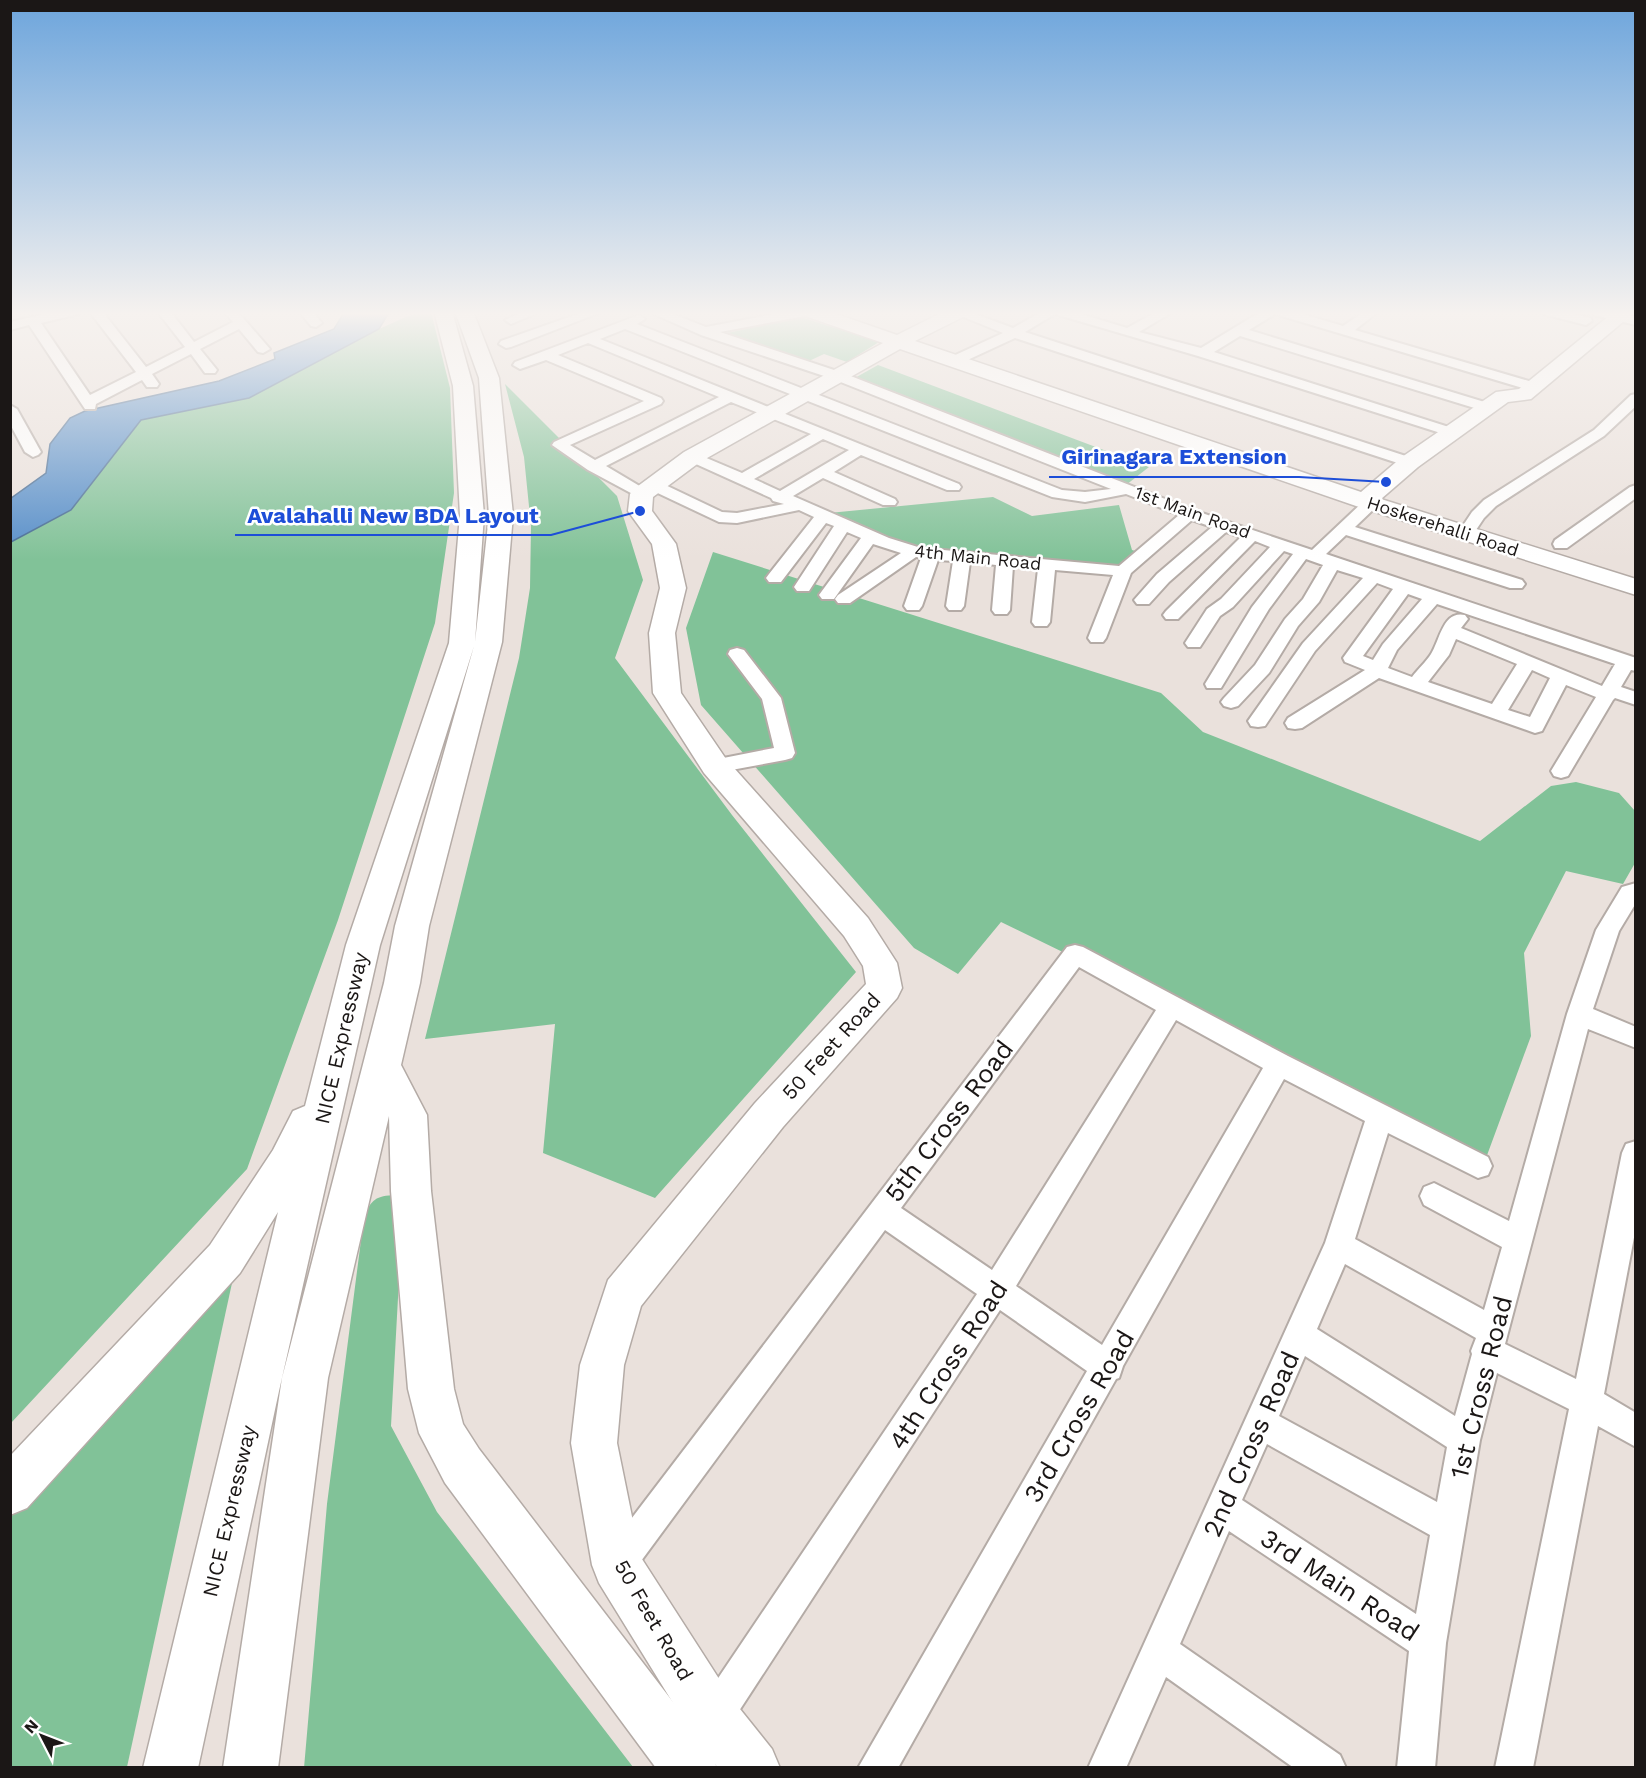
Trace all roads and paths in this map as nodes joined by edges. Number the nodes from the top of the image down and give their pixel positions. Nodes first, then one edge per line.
1 (82, 394) edge
2 (96, 394) edge
3 (101, 394) edge
4 (464, 394) edge
5 (490, 394) edge
6 (659, 394) edge
7 (669, 394) edge
8 (723, 394) edge
9 (797, 394) edge
10 (806, 394) edge
11 (884, 394) edge
12 (1054, 394) edge
13 (1201, 394) edge
14 (1331, 394) edge
15 (1499, 394) joint
16 (1524, 394) edge
17 (665, 396) junction
18 (802, 396) junction
19 (730, 397) junction
20 (1635, 398) edge
21 (87, 401) junction
22 (10, 409) edge
23 (771, 413) junction
24 (1450, 432) junction
25 (822, 434) junction
26 (10, 447) edge
27 (861, 449) junction
28 (692, 457) junction
29 (1410, 462) junction
30 (593, 467) junction
31 (822, 472) junction
32 (741, 480) junction
33 (953, 487) dead end
34 (1128, 489) junction
35 (647, 490) junction
36 (1635, 490) edge
37 (779, 498) junction
38 (889, 502) dead end
39 (1367, 502) junction
40 (797, 506) junction
41 (1190, 514) junction
42 (823, 516) junction
43 (843, 525) junction
44 (1224, 525) junction
45 (1343, 529) junction
46 (1466, 533) junction
47 (1253, 534) junction
48 (870, 537) junction
49 (1282, 544) junction
50 (1561, 544) dead end
51 (922, 553) junction
52 (1310, 553) junction
53 (962, 557) junction
54 (1005, 561) junction
55 (1334, 561) junction
56 (1047, 564) junction
57 (1123, 571) junction
58 (1375, 575) junction
59 (775, 578) dead end
60 (1405, 585) junction
61 (1516, 585) dead end
62 (803, 587) dead end
63 (1635, 587) edge
64 (1434, 596) junction
65 (1143, 600) dead end
66 (913, 606) dead end
67 (955, 606) dead end
68 (1468, 608) junction
69 (1000, 610) dead end
70 (1172, 615) dead end
71 (1041, 622) dead end
72 (1450, 630) junction
73 (1097, 638) dead end
74 (1194, 644) dead end
75 (737, 654) dead end
76 (1527, 663) junction
77 (1631, 663) edge
78 (1378, 670) junction
79 (1561, 676) junction
80 (1214, 684) dead end
81 (1416, 685) junction
82 (1610, 692) junction
83 (1635, 699) edge
84 (1231, 702) dead end
85 (1496, 713) junction
86 (1258, 721) dead end
87 (1295, 723) dead end
88 (715, 766) junction
89 (1561, 771) dead end
90 (1635, 891) edge
91 (1172, 1005) junction
92 (1579, 1014) junction
93 (1635, 1038) edge
94 (1279, 1064) junction
95 (382, 1066) junction
96 (333, 1069) junction
97 (1380, 1116) junction
98 (1635, 1153) edge
99 (1478, 1166) dead end
100 (1434, 1196) dead end
101 (881, 1211) junction
102 (1518, 1241) junction
103 (1339, 1245) junction
104 (996, 1291) junction
105 (1299, 1335) junction
106 (1490, 1341) junction
107 (1108, 1367) junction
108 (1586, 1401) junction
109 (1260, 1423) junction
110 (1635, 1431) edge
111 (1464, 1440) junction
112 (10, 1491) edge
113 (1223, 1507) junction
114 (1449, 1527) junction
115 (617, 1565) junction
116 (1428, 1643) junction
117 (1159, 1651) junction
118 (713, 1718) junction
119 (170, 1767) edge
120 (250, 1767) edge
121 (690, 1767) edge
122 (753, 1767) edge
123 (877, 1767) edge
124 (1107, 1767) edge
125 (1327, 1767) edge
126 (1416, 1767) edge
127 (1514, 1767) edge

1 - 21 street
2 - 21 street
3 - 21 street
4 - 96 main road, NICE Expressway
5 - 95 main road
6 - 17 street
7 - 17 street
8 - 19 street
9 - 18 street
10 - 18 main road
11 - 34 street, 1st Main Road
12 - 39 main road, Hoskerehalli Road
13 - 29 street
14 - 24 street
15 - 16 main road
15 - 24 main road
17 - 30 street
18 - 23 main road
18 - 34 street
19 - 23 street
19 - 30 street
20 - 46 street
22 - 26 street
23 - 25 street
23 - 28 main road
24 - 29 main road
25 - 27 street
25 - 32 street
27 - 31 street
27 - 33 street
28 - 32 street, 4th Main Road
28 - 35 main road
29 - 39 main road
30 - 35 street
31 - 37 street
31 - 38 street
32 - 37 street, 4th Main Road
34 - 41 street, 1st Main Road
35 - 40 street
35 - 88 main road, 50 Feet Road
36 - 50 street
37 - 40 street, 4th Main Road
39 - 45 street
39 - 46 main road, Hoskerehalli Road
40 - 42 street, 4th Main Road
41 - 44 street, 1st Main Road
41 - 57 street
42 - 43 street, 4th Main Road
42 - 59 street
43 - 48 street, 4th Main Road
43 - 62 street
44 - 47 street, 1st Main Road
44 - 65 street
45 - 52 street
45 - 61 street
46 - 63 main road, Hoskerehalli Road
47 - 49 street, 1st Main Road
47 - 70 street
48 - 51 street, 4th Main Road
48 - 51 street
49 - 52 street, 1st Main Road
49 - 74 street
51 - 53 street, 4th Main Road
51 - 66 street
52 - 55 street, 1st Main Road
52 - 80 street
53 - 54 street, 4th Main Road
53 - 67 street
54 - 56 street, 4th Main Road
54 - 69 street
55 - 58 street, 1st Main Road
55 - 84 street
56 - 57 street, 4th Main Road
56 - 71 street
57 - 73 street
58 - 60 street, 1st Main Road
58 - 86 street
60 - 64 street, 1st Main Road
60 - 78 street
64 - 68 street, 1st Main Road
64 - 78 street
68 - 72 street
68 - 77 street, 1st Main Road
72 - 76 street
72 - 81 street
75 - 88 street
76 - 79 street
76 - 85 street
77 - 82 street
78 - 81 street
78 - 87 street
79 - 82 street
79 - 85 street
81 - 85 street
82 - 83 street
82 - 89 street
88 - 115 main road, 50 Feet Road
90 - 92 street, 1st Cross Road
91 - 94 street, 5th Cross Road
91 - 101 street, 5th Cross Road
91 - 104 street, 4th Cross Road
92 - 93 street
92 - 102 street, 1st Cross Road
94 - 97 street, 5th Cross Road
94 - 107 street, 3rd Cross Road
95 - 120 main road
95 - 121 main road
96 - 112 main road
96 - 119 main road, NICE Expressway
97 - 99 street, 5th Cross Road
97 - 103 street, 2nd Cross Road
98 - 108 street
100 - 102 street
101 - 104 street
101 - 115 street, 5th Cross Road
102 - 106 street, 1st Cross Road
103 - 105 street, 2nd Cross Road
103 - 106 street
104 - 107 street
104 - 118 street, 4th Cross Road
105 - 109 street, 2nd Cross Road
105 - 111 street
106 - 108 street
106 - 111 street, 1st Cross Road
107 - 123 street, 3rd Cross Road
108 - 110 street
108 - 127 street
109 - 113 street, 2nd Cross Road
109 - 114 street
111 - 114 street, 1st Cross Road
113 - 116 street, 3rd Main Road
113 - 117 street, 2nd Cross Road
114 - 116 street, 1st Cross Road
115 - 118 main road, 50 Feet Road
116 - 126 street, 1st Cross Road
117 - 124 street, 2nd Cross Road
117 - 125 street
118 - 122 main road, 50 Feet Road

